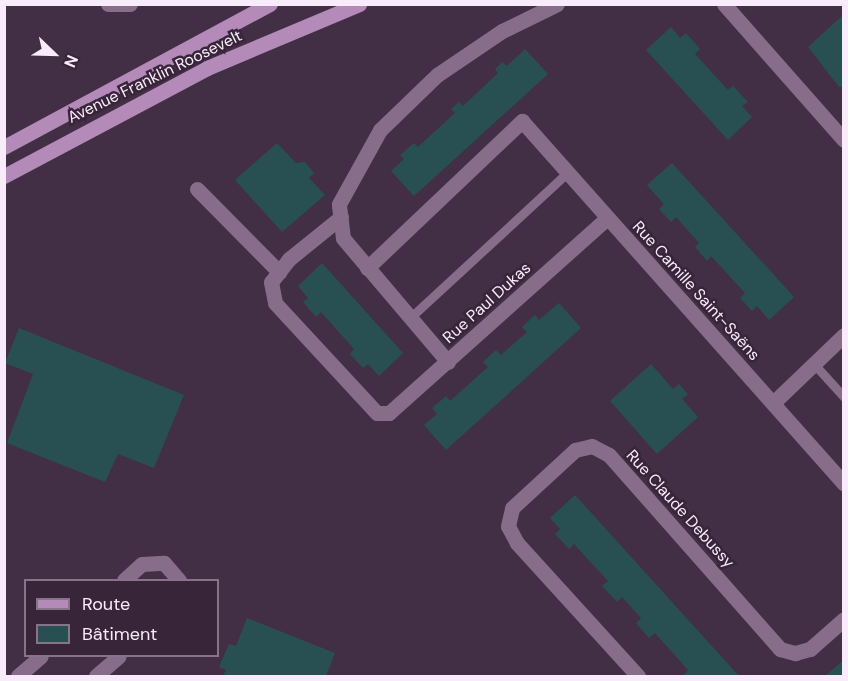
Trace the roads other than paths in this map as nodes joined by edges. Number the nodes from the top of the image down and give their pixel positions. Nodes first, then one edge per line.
1 (108, 4) edge
2 (129, 4) edge
3 (270, 4) edge
4 (359, 4) edge
5 (557, 4) edge
6 (724, 4) edge
7 (843, 140) edge
8 (4, 147) edge
9 (567, 173) junction
10 (4, 176) edge
11 (196, 189) dead end
12 (341, 217) junction
13 (607, 218) junction
14 (367, 268) junction
15 (279, 272) junction
16 (412, 316) junction
17 (843, 335) edge
18 (448, 362) junction
19 (814, 364) junction
20 (843, 397) edge
21 (773, 403) junction
22 (843, 484) edge
23 (124, 579) edge
24 (178, 579) edge
25 (843, 619) edge
26 (40, 657) edge
27 (118, 657) edge
28 (18, 676) edge
29 (96, 676) edge
30 (638, 676) edge

1 - 2 street
3 - 8 street, Avenue Franklin Roosevelt
4 - 10 street, Avenue Franklin Roosevelt
5 - 12 street
6 - 7 street
9 - 13 street, Rue Camille Saint-Saëns
9 - 14 street, Rue Camille Saint-Saëns
9 - 16 lane
11 - 15 street
12 - 14 street
12 - 15 street
13 - 18 street, Rue Paul Dukas
13 - 21 street, Rue Camille Saint-Saëns
14 - 16 street
15 - 18 street, Rue Paul Dukas
16 - 18 street
17 - 19 street
19 - 20 lane
19 - 21 street
21 - 22 street, Rue Camille Saint-Saëns
23 - 24 street
25 - 30 street, Rue Claude Debussy
26 - 28 street
27 - 29 street

